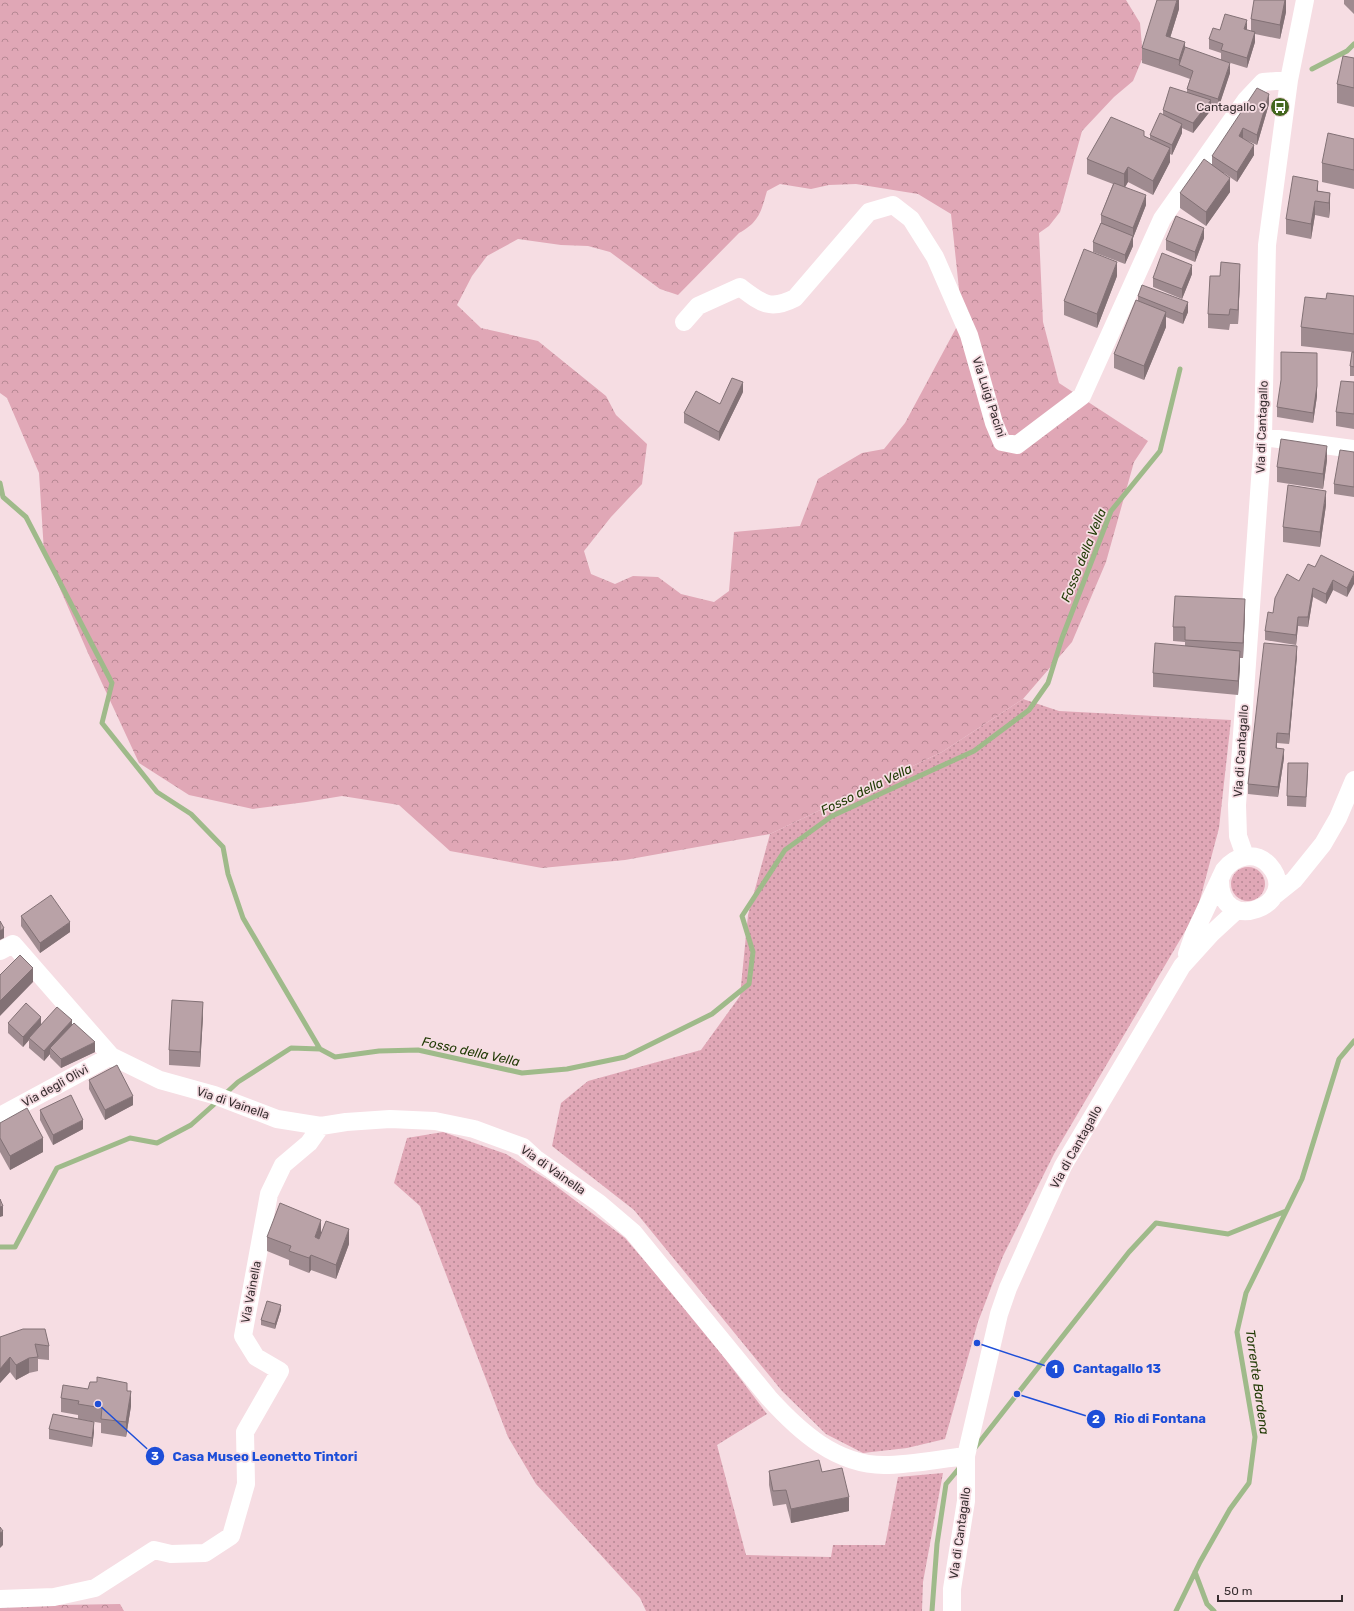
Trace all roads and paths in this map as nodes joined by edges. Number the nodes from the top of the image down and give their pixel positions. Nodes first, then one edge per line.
1 (1305, 0) edge
2 (1290, 80) junction
3 (684, 322) dead end
4 (1263, 437) junction
5 (1354, 449) edge
6 (1354, 780) edge
7 (1245, 856) junction
8 (1267, 863) junction
9 (1304, 866) junction
10 (1220, 878) junction
11 (1274, 896) junction
12 (1237, 910) junction
13 (0, 951) edge
14 (1184, 963) junction
15 (111, 1056) junction
16 (0, 1116) edge
17 (321, 1126) junction
18 (966, 1456) junction
19 (0, 1599) edge
20 (952, 1611) edge

1 - 2 street, Via di Cantagallo
2 - 3 street, Via Luigi Pacini
2 - 4 street, Via di Cantagallo
4 - 5 street
4 - 7 street, Via di Cantagallo
6 - 9 street
7 - 8 street
7 - 10 street
8 - 9 street
8 - 11 street
9 - 11 street
10 - 12 street
10 - 14 street
11 - 12 street
12 - 14 street
13 - 15 street, Via di Vainella
14 - 18 street, Via di Cantagallo
15 - 16 street, Via degli Olivi
15 - 17 street, Via di Vainella
17 - 18 street, Via di Vainella
17 - 19 street, Via Vainella
18 - 20 street, Via di Cantagallo

